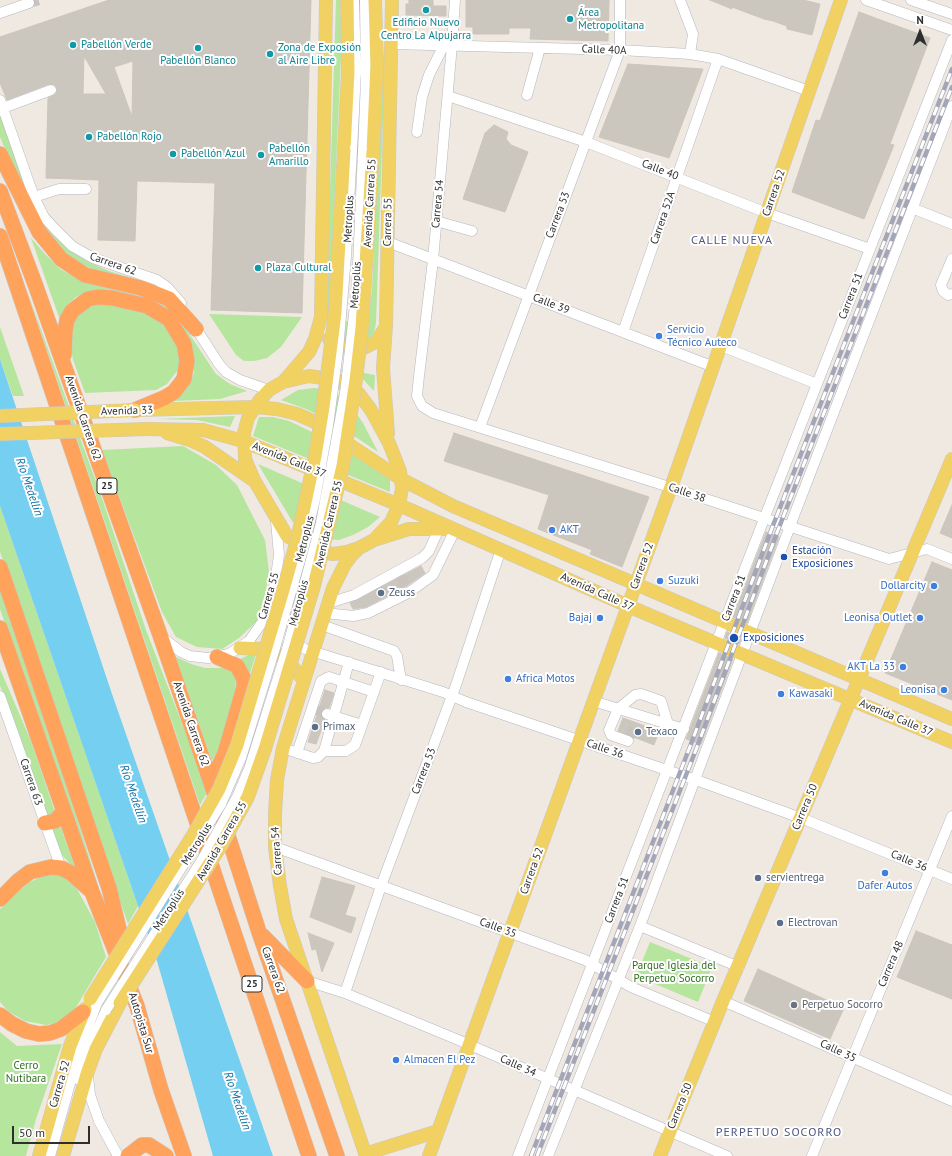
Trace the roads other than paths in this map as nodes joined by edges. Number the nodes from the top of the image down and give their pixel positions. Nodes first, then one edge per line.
1 (326, 0) edge
2 (347, 0) edge
3 (354, 0) edge
4 (365, 0) edge
5 (375, 0) edge
6 (389, 0) edge
7 (392, 0) edge
8 (455, 0) edge
9 (620, 0) edge
10 (680, 0) edge
11 (841, 0) edge
12 (866, 0) edge
13 (913, 0) edge
14 (29, 3) dead end
15 (0, 13) edge
16 (952, 14) edge
17 (952, 30) edge
18 (376, 39) junction
19 (952, 40) edge
20 (392, 44) junction
21 (448, 45) junction
22 (540, 48) junction
23 (620, 50) junction
24 (690, 54) junction
25 (718, 59) junction
26 (51, 90) dead end
27 (809, 91) junction
28 (527, 95) dead end
29 (448, 96) junction
30 (1, 104) edge
31 (952, 106) edge
32 (417, 132) dead end
33 (586, 142) junction
34 (348, 151) junction
35 (368, 151) junction
36 (0, 154) edge
37 (677, 176) junction
38 (86, 189) dead end
39 (0, 190) edge
40 (34, 197) junction
41 (912, 208) junction
42 (767, 213) junction
43 (436, 221) junction
44 (952, 224) edge
45 (472, 231) dead end
46 (0, 236) edge
47 (388, 242) junction
48 (870, 249) junction
49 (952, 259) edge
50 (433, 260) junction
51 (952, 294) edge
52 (527, 295) junction
53 (321, 317) junction
54 (386, 325) junction
55 (196, 329) junction
56 (624, 332) junction
57 (721, 346) junction
58 (714, 367) junction
59 (65, 368) junction
60 (284, 382) junction
61 (817, 384) junction
62 (269, 390) junction
63 (422, 406) joint
64 (254, 407) junction
65 (135, 410) junction
66 (0, 416) edge
67 (480, 427) junction
68 (146, 429) junction
69 (0, 434) edge
70 (243, 441) junction
71 (389, 443) junction
72 (951, 466) edge
73 (401, 479) junction
74 (254, 480) junction
75 (671, 487) junction
76 (399, 505) junction
77 (276, 519) junction
78 (764, 519) junction
79 (440, 526) junction
80 (790, 527) junction
81 (455, 530) junction
82 (374, 540) junction
83 (360, 548) junction
84 (501, 549) junction
85 (913, 552) junction
86 (952, 558) edge
87 (0, 567) edge
88 (635, 584) junction
89 (627, 605) junction
90 (266, 612) junction
91 (325, 613) junction
92 (724, 623) junction
93 (0, 628) edge
94 (750, 634) junction
95 (160, 635) junction
96 (717, 643) junction
97 (240, 648) junction
98 (314, 650) junction
99 (743, 654) junction
100 (217, 657) junction
101 (349, 662) junction
102 (381, 672) junction
103 (401, 680) junction
104 (859, 680) junction
105 (304, 681) junction
106 (344, 682) junction
107 (374, 692) junction
108 (0, 696) edge
109 (452, 696) junction
110 (851, 700) junction
111 (593, 701) junction
112 (297, 705) junction
113 (313, 709) junction
114 (618, 709) junction
115 (330, 715) junction
116 (952, 719) edge
117 (668, 724) junction
118 (362, 725) junction
119 (684, 729) junction
120 (579, 740) junction
121 (952, 742) edge
122 (284, 748) junction
123 (324, 751) junction
124 (297, 753) junction
125 (623, 755) junction
126 (668, 770) junction
127 (696, 780) junction
128 (211, 783) junction
129 (64, 811) junction
130 (952, 816) edge
131 (801, 818) junction
132 (45, 823) junction
133 (275, 847) junction
134 (61, 868) junction
135 (930, 870) junction
136 (952, 879) edge
137 (381, 886) junction
138 (92, 892) junction
139 (0, 899) edge
140 (640, 926) junction
141 (259, 932) junction
142 (509, 933) junction
143 (592, 964) junction
144 (739, 967) junction
145 (618, 980) junction
146 (307, 981) junction
147 (345, 993) junction
148 (723, 1001) junction
149 (90, 1005) junction
150 (137, 1006) junction
151 (0, 1015) edge
152 (715, 1022) junction
153 (469, 1044) junction
154 (853, 1058) junction
155 (87, 1074) junction
156 (547, 1079) junction
157 (574, 1090) junction
158 (952, 1101) edge
159 (438, 1130) junction
160 (670, 1131) junction
161 (365, 1155) edge
162 (39, 1156) edge
163 (50, 1156) edge
164 (55, 1156) edge
165 (63, 1156) edge
166 (118, 1156) edge
167 (128, 1156) edge
168 (166, 1156) edge
169 (184, 1156) edge
170 (309, 1156) edge
171 (337, 1156) edge
172 (429, 1156) edge
173 (518, 1156) edge
174 (548, 1156) edge
175 (660, 1156) edge
176 (727, 1156) edge
177 (812, 1156) edge

1 - 53 main road
2 - 34 main road
3 - 34 street
4 - 35 street, Metroplús
5 - 18 main road, Avenida Carrera 55
6 - 18 main road
7 - 20 main road, Carrera 55
8 - 21 street, Carrera 54
9 - 23 street, Carrera 53
10 - 24 street
11 - 27 main road, Carrera 52
12 - 17 street
13 - 16 street
14 - 15 street
18 - 35 main road, Avenida Carrera 55
19 - 48 street, Carrera 51
20 - 21 street, Calle 40A
20 - 47 main road, Carrera 55
21 - 22 street, Calle 40A
21 - 29 street, Carrera 54
21 - 32 street
22 - 23 street, Calle 40A
22 - 28 street
23 - 24 street, Calle 40A
23 - 33 street, Carrera 53
24 - 25 street, Calle 40A
25 - 27 street, Calle 40A
25 - 37 street, Carrera 52A
26 - 30 street
27 - 42 main road, Carrera 52
29 - 33 street, Calle 40
29 - 43 street, Carrera 54
30 - 40 street, Carrera 62
31 - 41 street
33 - 37 street, Calle 40
33 - 52 street, Carrera 53
34 - 149 main road, bridge
35 - 155 main road, Avenida Carrera 55, bridge
35 - 164 street, Metroplús, bridge
36 - 55 highway
37 - 42 street, Calle 40
37 - 56 street, Carrera 52A
38 - 40 street
39 - 59 highway, Avenida Carrera 62 / 25
40 - 55 street, Carrera 62
41 - 44 street
41 - 80 street
42 - 48 street, Calle 40
42 - 57 main road, Carrera 52
43 - 45 street
43 - 50 street, Carrera 54
46 - 170 highway, Avenida Carrera 62 / 25
47 - 50 street, Calle 39
47 - 54 main road, Carrera 55
48 - 61 street, Carrera 51
49 - 51 street
50 - 52 street, Calle 39
50 - 63 street, Carrera 54
52 - 56 street, Calle 39
52 - 67 street, Carrera 53
53 - 54 main road
53 - 60 main road
54 - 71 main road, Carrera 55
55 - 62 street, Carrera 62
56 - 58 street, Calle 39
57 - 58 main road, Carrera 52
57 - 61 street
58 - 75 main road, Carrera 52
59 - 65 highway
59 - 95 highway, Avenida Carrera 62 / 25
60 - 62 main road
60 - 71 main road
61 - 78 street, Carrera 51
62 - 64 main road
63 - 67 street, Calle 38
64 - 65 main road, Avenida 33
64 - 70 main road
64 - 73 main road, Avenida Calle 37
65 - 66 main road, Avenida 33, bridge
67 - 75 street, Calle 38
68 - 69 main road, Avenida 33, bridge
68 - 70 main road, Avenida 33
68 - 74 main road
70 - 74 main road
70 - 76 main road, Avenida Calle 37
71 - 73 main road
72 - 85 main road, Carrera 50
73 - 76 main road
73 - 88 main road, Avenida Calle 37
74 - 77 main road
75 - 78 street, Calle 38
75 - 88 main road, Carrera 52
76 - 79 main road, Avenida Calle 37
76 - 82 main road
77 - 83 main road
77 - 90 street, Carrera 55
78 - 80 street, Calle 38
78 - 92 street, Carrera 51
79 - 81 main road, Avenida Calle 37
79 - 82 main road
79 - 91 street
80 - 85 street, Calle 38
80 - 94 street
81 - 84 main road, Avenida Calle 37
81 - 91 street
82 - 83 main road
83 - 91 main road, Carrera 54
84 - 89 main road, Avenida Calle 37
84 - 109 street, Carrera 53
85 - 86 street, Calle 38
85 - 104 main road, Carrera 50
87 - 150 highway
88 - 89 main road, Carrera 52
88 - 92 main road, Avenida Calle 37
89 - 96 main road, Avenida Calle 37
89 - 111 main road, Carrera 52
90 - 97 street, Carrera 55
90 - 98 street, Calle 36
91 - 98 main road, Carrera 54
91 - 103 street
92 - 94 main road, Avenida Calle 37
92 - 96 street, Carrera 51
93 - 129 highway
94 - 99 street
94 - 104 main road, Avenida Calle 37
95 - 100 street, Carrera 55
95 - 128 highway, Avenida Carrera 62 / 25
96 - 99 main road, Avenida Calle 37
96 - 119 street, Carrera 51
97 - 100 street, Carrera 55
97 - 105 main road
98 - 101 street, Calle 36
98 - 105 main road, Carrera 54
99 - 110 main road, Avenida Calle 37
99 - 127 street
100 - 128 highway
101 - 102 street, Calle 36
101 - 106 street
102 - 103 street, Calle 36
102 - 107 street
103 - 109 street, Calle 36
104 - 110 main road, Carrera 50
104 - 116 main road, Avenida Calle 37
105 - 112 main road, Carrera 54
106 - 107 street
106 - 113 street
106 - 115 street
107 - 118 street
108 - 132 street, Carrera 63
109 - 120 street, Calle 36
109 - 137 street, Carrera 53
110 - 121 main road, Avenida Calle 37
110 - 131 main road, Carrera 50
111 - 114 street
111 - 120 main road, Carrera 52
112 - 113 street
112 - 122 main road, Carrera 54
113 - 124 street
114 - 117 street
114 - 117 street
114 - 125 street
115 - 118 street
115 - 123 street
117 - 119 street
118 - 123 street
119 - 126 street, Carrera 51
120 - 125 street, Calle 36
120 - 142 main road, Carrera 52
122 - 124 street
122 - 133 main road, Carrera 54
123 - 124 street
125 - 126 street, Calle 36
126 - 127 street, Calle 36
126 - 143 street, Carrera 51
127 - 131 street, Calle 36
127 - 140 street
128 - 141 highway, Carrera 62 / 25
129 - 132 highway
129 - 138 highway
130 - 135 street, Carrera 48
131 - 135 street, Calle 36
131 - 144 main road, Carrera 50
132 - 134 street, Carrera 63
133 - 137 street, Calle 35
133 - 146 main road, Carrera 54
134 - 138 highway
134 - 139 highway
135 - 136 street, Calle 36
135 - 154 street, Carrera 48
137 - 142 street, Calle 35
137 - 147 street, Carrera 53
138 - 150 highway, Autopista Sur
140 - 144 street
140 - 145 street
141 - 146 highway
141 - 171 highway, Carrera 62 / 25
142 - 143 street, Calle 35
142 - 153 main road, Carrera 52
143 - 145 street, Calle 35
143 - 156 street, Carrera 51
144 - 148 main road, Carrera 50
145 - 152 street, Calle 35
145 - 157 street
146 - 147 street, Calle 34
146 - 161 main road, Carrera 54
147 - 153 street, Calle 34
148 - 152 main road, Carrera 50
148 - 154 street, Calle 35
149 - 151 highway
149 - 162 main road, Carrera 52
149 - 163 street
150 - 169 highway, Autopista Sur
152 - 160 main road, Carrera 50
153 - 156 street, Calle 34
153 - 159 main road, Carrera 52
154 - 158 street, Calle 35
154 - 177 street, Carrera 48
155 - 165 main road
155 - 166 street
156 - 157 street, Calle 34
156 - 173 street, Carrera 51
157 - 160 street, Calle 34
157 - 174 street
159 - 161 main road
159 - 172 main road, Carrera 52
160 - 175 main road, Carrera 50
160 - 176 street, Calle 34
167 - 168 highway

